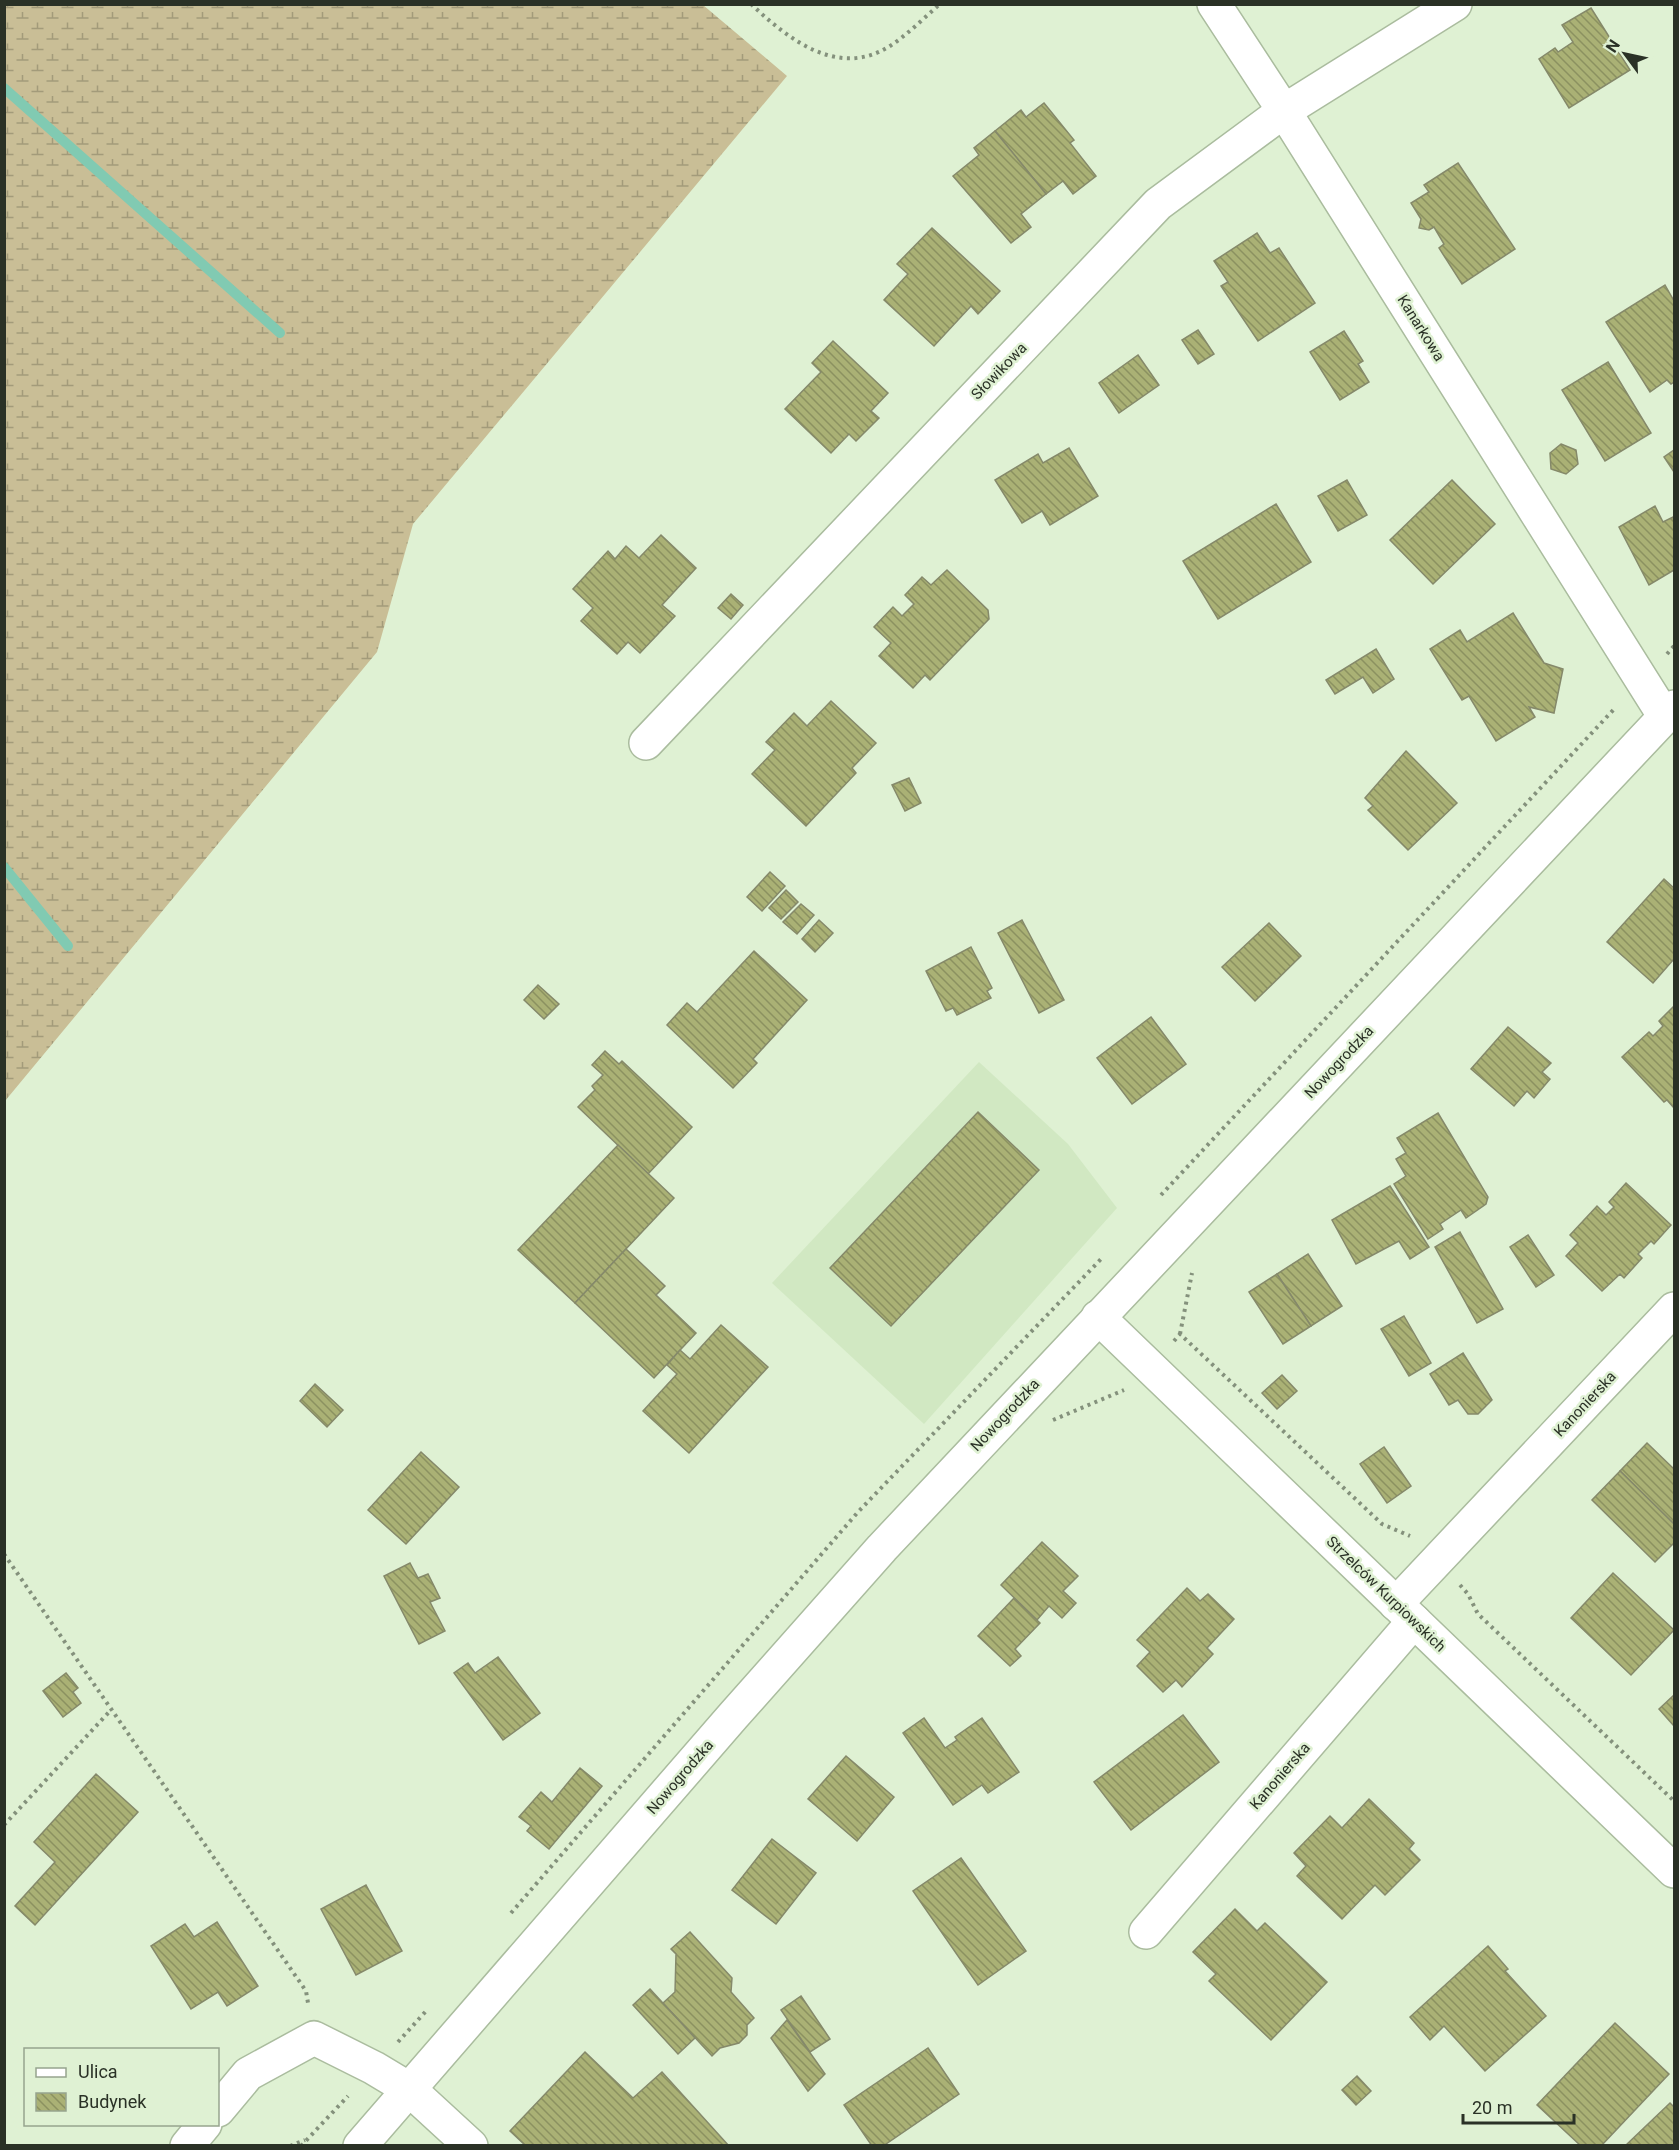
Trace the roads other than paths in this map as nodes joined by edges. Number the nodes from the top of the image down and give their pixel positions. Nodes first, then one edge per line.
1 (1214, 4) edge
2 (1455, 4) edge
3 (1284, 111) junction
4 (1670, 712) edge
5 (646, 743) dead end
6 (1674, 1310) edge
7 (1098, 1317) junction
8 (1405, 1612) junction
9 (1674, 1871) edge
10 (1146, 1932) dead end
11 (409, 2089) junction
12 (219, 2109) edge
13 (203, 2126) edge
14 (187, 2145) edge
15 (360, 2145) edge
16 (471, 2145) edge

1 - 3 street
2 - 3 street
3 - 4 street, Kanarkowa
3 - 5 street, Słowikowa
4 - 7 street, Nowogrodzka
6 - 8 street, Kanonierska
7 - 8 street, Strzelców Kurpiowskich
7 - 11 street, Nowogrodzka
8 - 9 street, Strzelców Kurpiowskich
8 - 10 street, Kanonierska
11 - 12 street
11 - 15 street, Nowogrodzka
11 - 16 street
13 - 14 street

